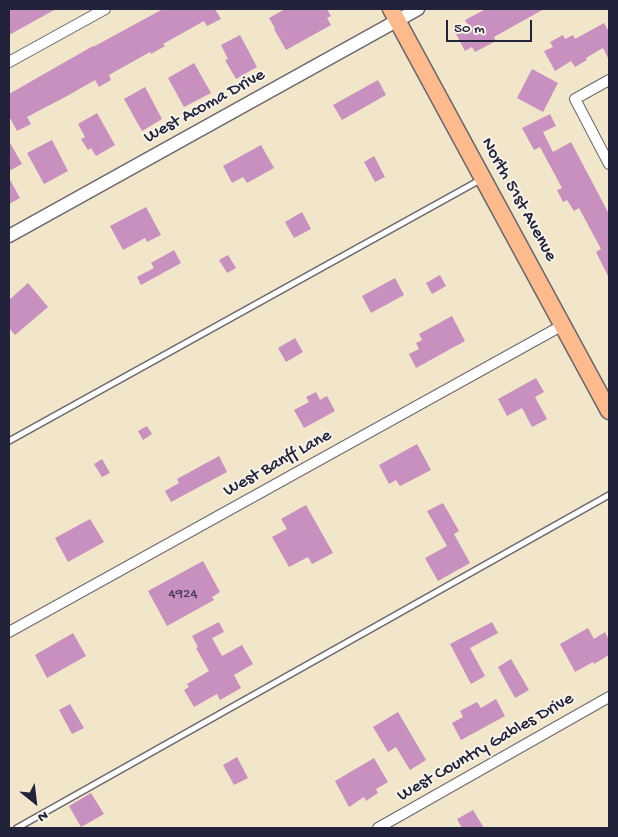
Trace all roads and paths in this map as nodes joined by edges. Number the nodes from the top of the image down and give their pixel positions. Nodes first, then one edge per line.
1 (105, 9) edge
2 (418, 9) edge
3 (394, 15) edge
4 (9, 62) edge
5 (609, 80) edge
6 (609, 164) edge
7 (483, 178) junction
8 (9, 236) edge
9 (563, 325) junction
10 (609, 411) edge
11 (9, 441) edge
12 (609, 495) edge
13 (9, 632) edge
14 (609, 697) edge
15 (17, 828) edge
16 (378, 828) edge

1 - 4 street
2 - 3 street, West Acoma Drive
3 - 7 main road, North 51st Avenue
3 - 8 street, West Acoma Drive
5 - 6 street
7 - 9 main road, North 51st Avenue
7 - 11 lane
9 - 10 main road, North 51st Avenue
9 - 13 street, West Banff Lane
12 - 15 lane
14 - 16 street, West Country Gables Drive

